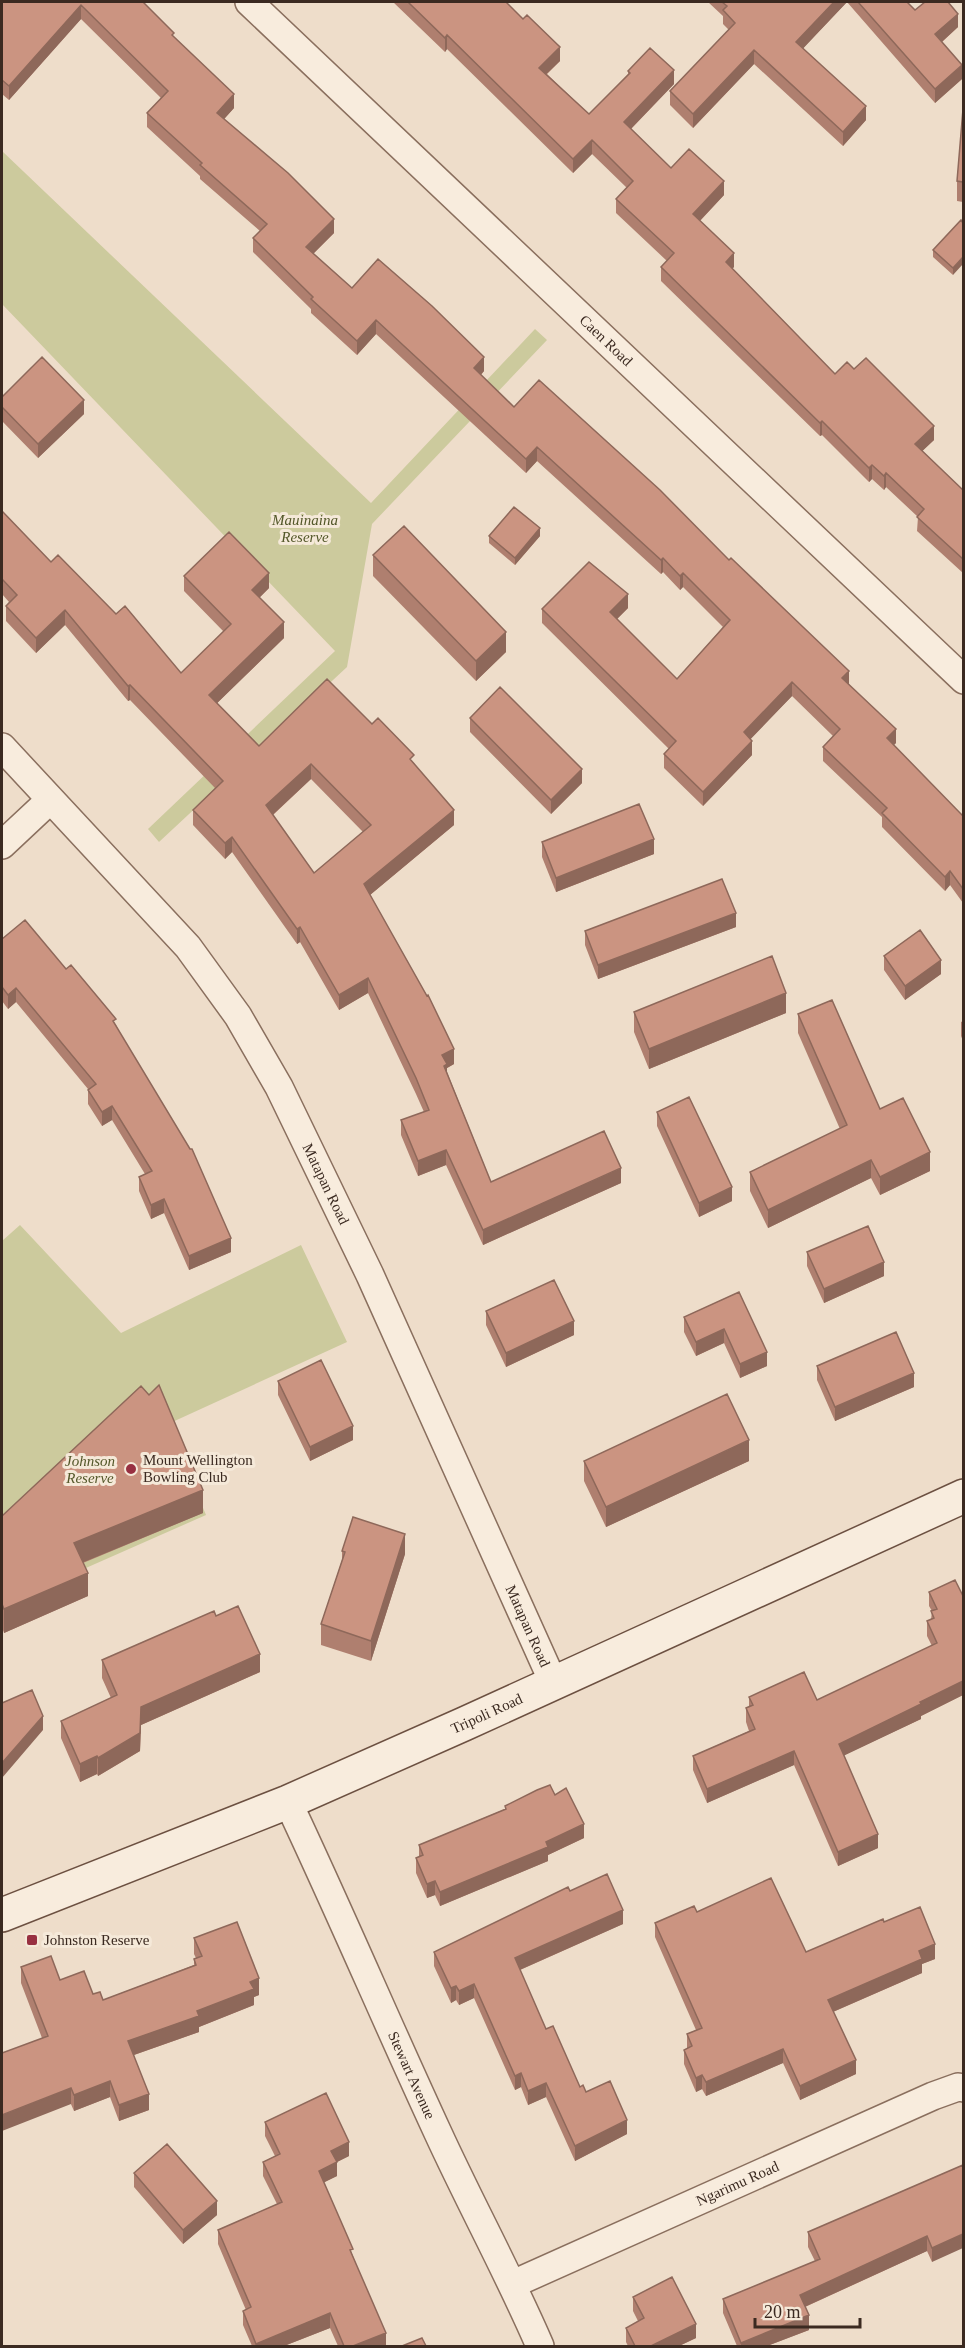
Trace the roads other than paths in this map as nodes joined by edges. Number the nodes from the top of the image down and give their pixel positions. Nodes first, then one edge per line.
1 (249, 2) edge
2 (963, 680) edge
3 (2, 747) edge
4 (50, 800) junction
5 (2, 845) edge
6 (963, 1496) edge
7 (553, 1682) junction
8 (288, 1802) junction
9 (2, 1915) edge
10 (963, 2088) edge
11 (513, 2284) junction
12 (540, 2346) edge

1 - 2 street, Caen Road
3 - 4 street, Matapan Road
4 - 5 street
4 - 7 street, Matapan Road
6 - 7 street, Tripoli Road
7 - 8 street, Tripoli Road
8 - 9 street, Tripoli Road
8 - 11 street, Stewart Avenue
10 - 11 street, Ngarimu Road
11 - 12 street, Stewart Avenue

